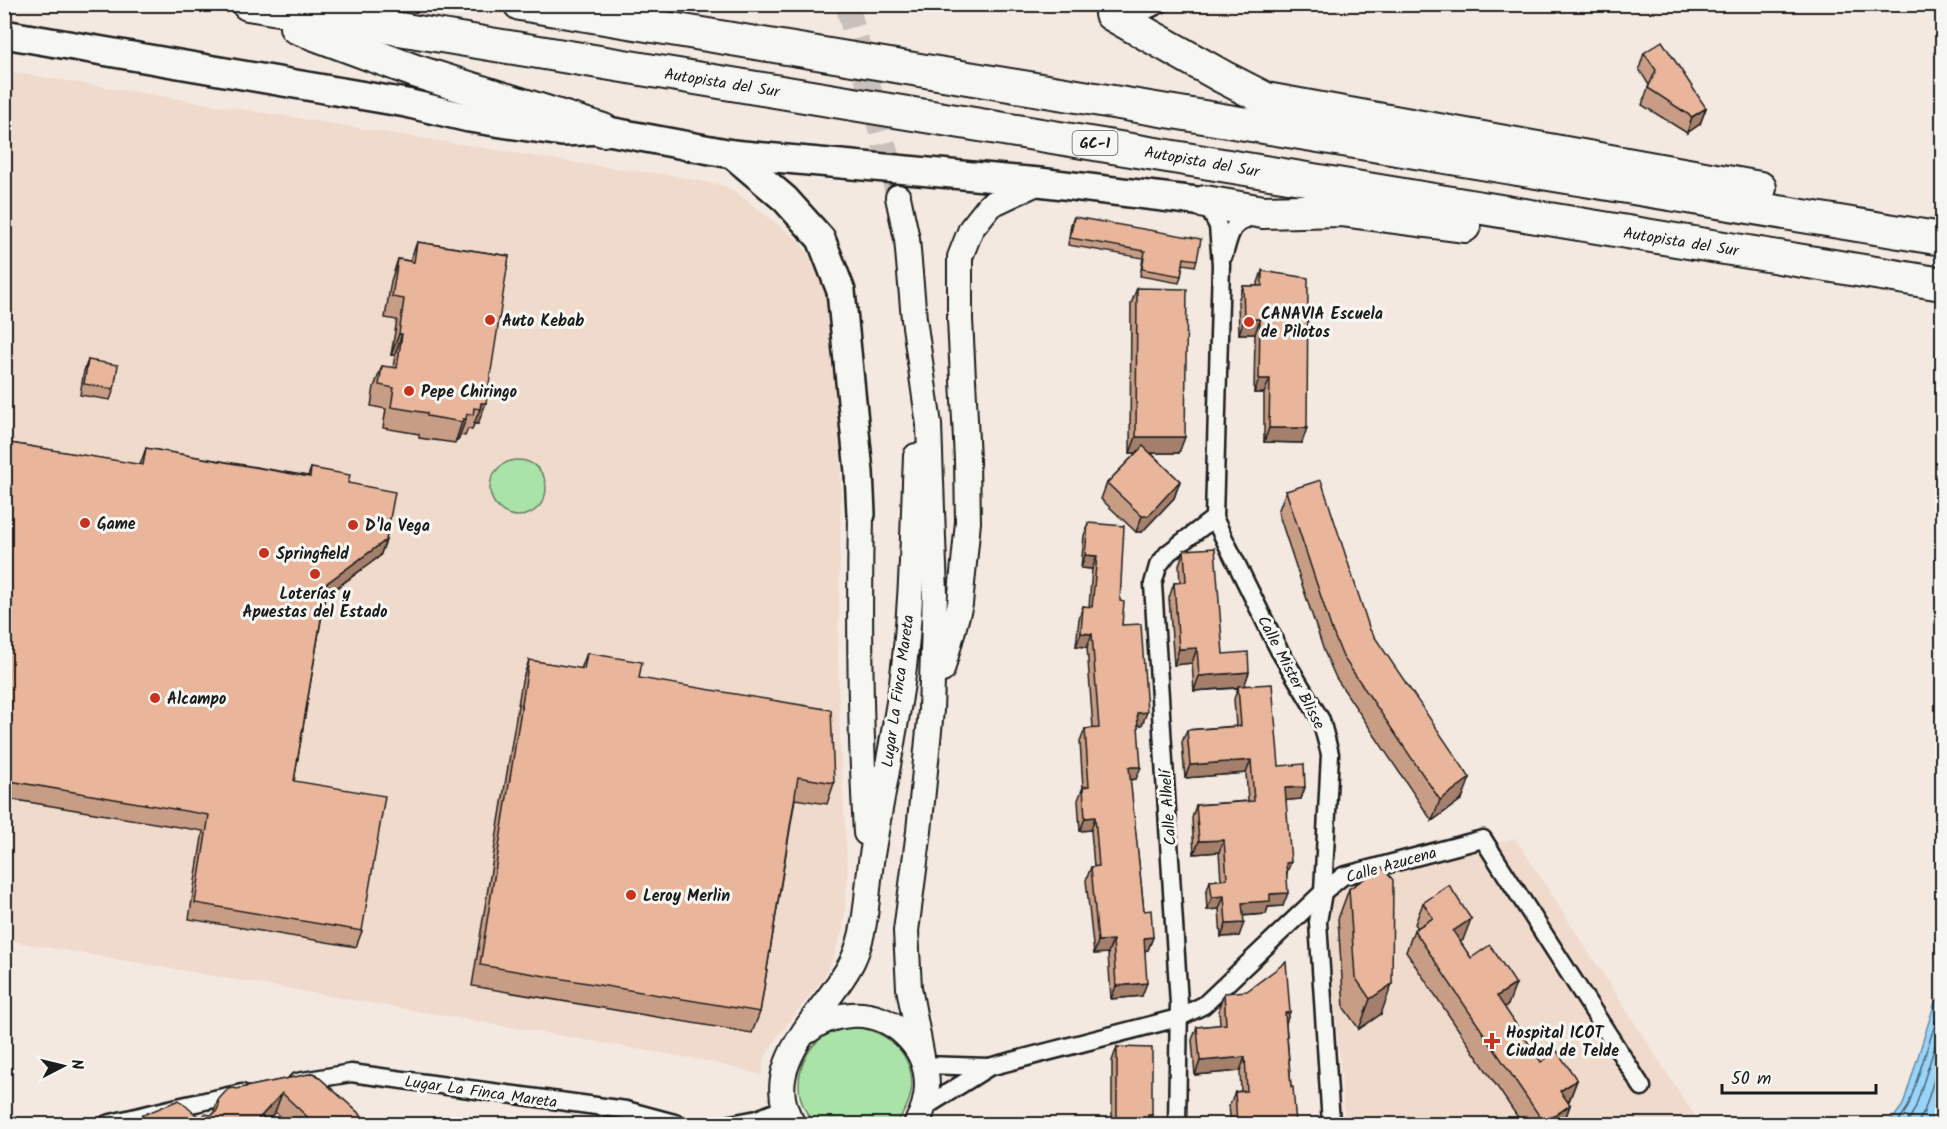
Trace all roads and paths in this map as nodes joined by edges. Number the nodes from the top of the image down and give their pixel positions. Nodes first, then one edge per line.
1 (230, 4) edge
2 (248, 4) edge
3 (520, 4) edge
4 (598, 4) edge
5 (1160, 4) edge
6 (1103, 10) edge
7 (4, 34) edge
8 (717, 37) junction
9 (4, 44) edge
10 (74, 45) junction
11 (603, 130) junction
12 (732, 154) junction
13 (1039, 182) junction
14 (898, 197) tunnel mouth
15 (1205, 202) junction
16 (1263, 212) junction
17 (1942, 228) edge
18 (1942, 239) edge
19 (1221, 264) junction
20 (1942, 284) edge
21 (1942, 294) edge
22 (914, 319) junction
23 (861, 514) joint
24 (1214, 518) junction
25 (931, 710) junction
26 (869, 872) junction
27 (1323, 892) junction
28 (1178, 1018) junction
29 (796, 1043) junction
30 (923, 1061) junction
31 (989, 1067) junction
32 (320, 1077) junction
33 (285, 1084) edge
34 (1642, 1087) dead end
35 (262, 1089) edge
36 (337, 1093) edge
37 (182, 1106) junction
38 (920, 1116) edge
39 (196, 1118) edge
40 (790, 1119) edge
41 (107, 1124) edge
42 (678, 1125) edge
43 (731, 1125) edge
44 (1177, 1125) edge
45 (1331, 1125) edge

1 - 11 highway
2 - 20 highway, Autopista del Sur / GC-1
3 - 8 highway
4 - 8 highway
5 - 6 street
6 - 17 highway
7 - 10 main road
8 - 18 highway
9 - 10 street
10 - 11 main road
11 - 12 main road
12 - 13 main road
12 - 23 main road
13 - 15 main road
13 - 25 street
14 - 22 street, Lugar La Finca Mareta
15 - 16 highway
15 - 19 street, Calle Mister Blisse
16 - 19 street, Calle Mister Blisse
16 - 21 highway
19 - 24 street, Calle Mister Blisse
22 - 25 street, Lugar La Finca Mareta
22 - 26 street, Lugar La Finca Mareta
23 - 26 street
24 - 27 street, Calle Mister Blisse
24 - 28 street, Calle Alhelí
25 - 30 street, Lugar La Finca Mareta
26 - 29 street, Lugar La Finca Mareta
27 - 28 street, Calle Azucena
27 - 34 street, Calle Azucena
27 - 45 street, Calle Mister Blisse
28 - 31 street, Calle Azucena
28 - 44 street, Calle Alhelí
29 - 30 street, Lugar La Finca Mareta
29 - 40 street, Lugar La Finca Mareta
30 - 31 street, Calle Azucena
30 - 38 street, Lugar La Finca Mareta
31 - 38 street, Calle Azucena
32 - 33 street, Lugar La Finca Mareta
32 - 36 street
32 - 42 street, Lugar La Finca Mareta
35 - 37 street
37 - 39 street
37 - 41 street
40 - 43 street, Lugar La Finca Mareta

